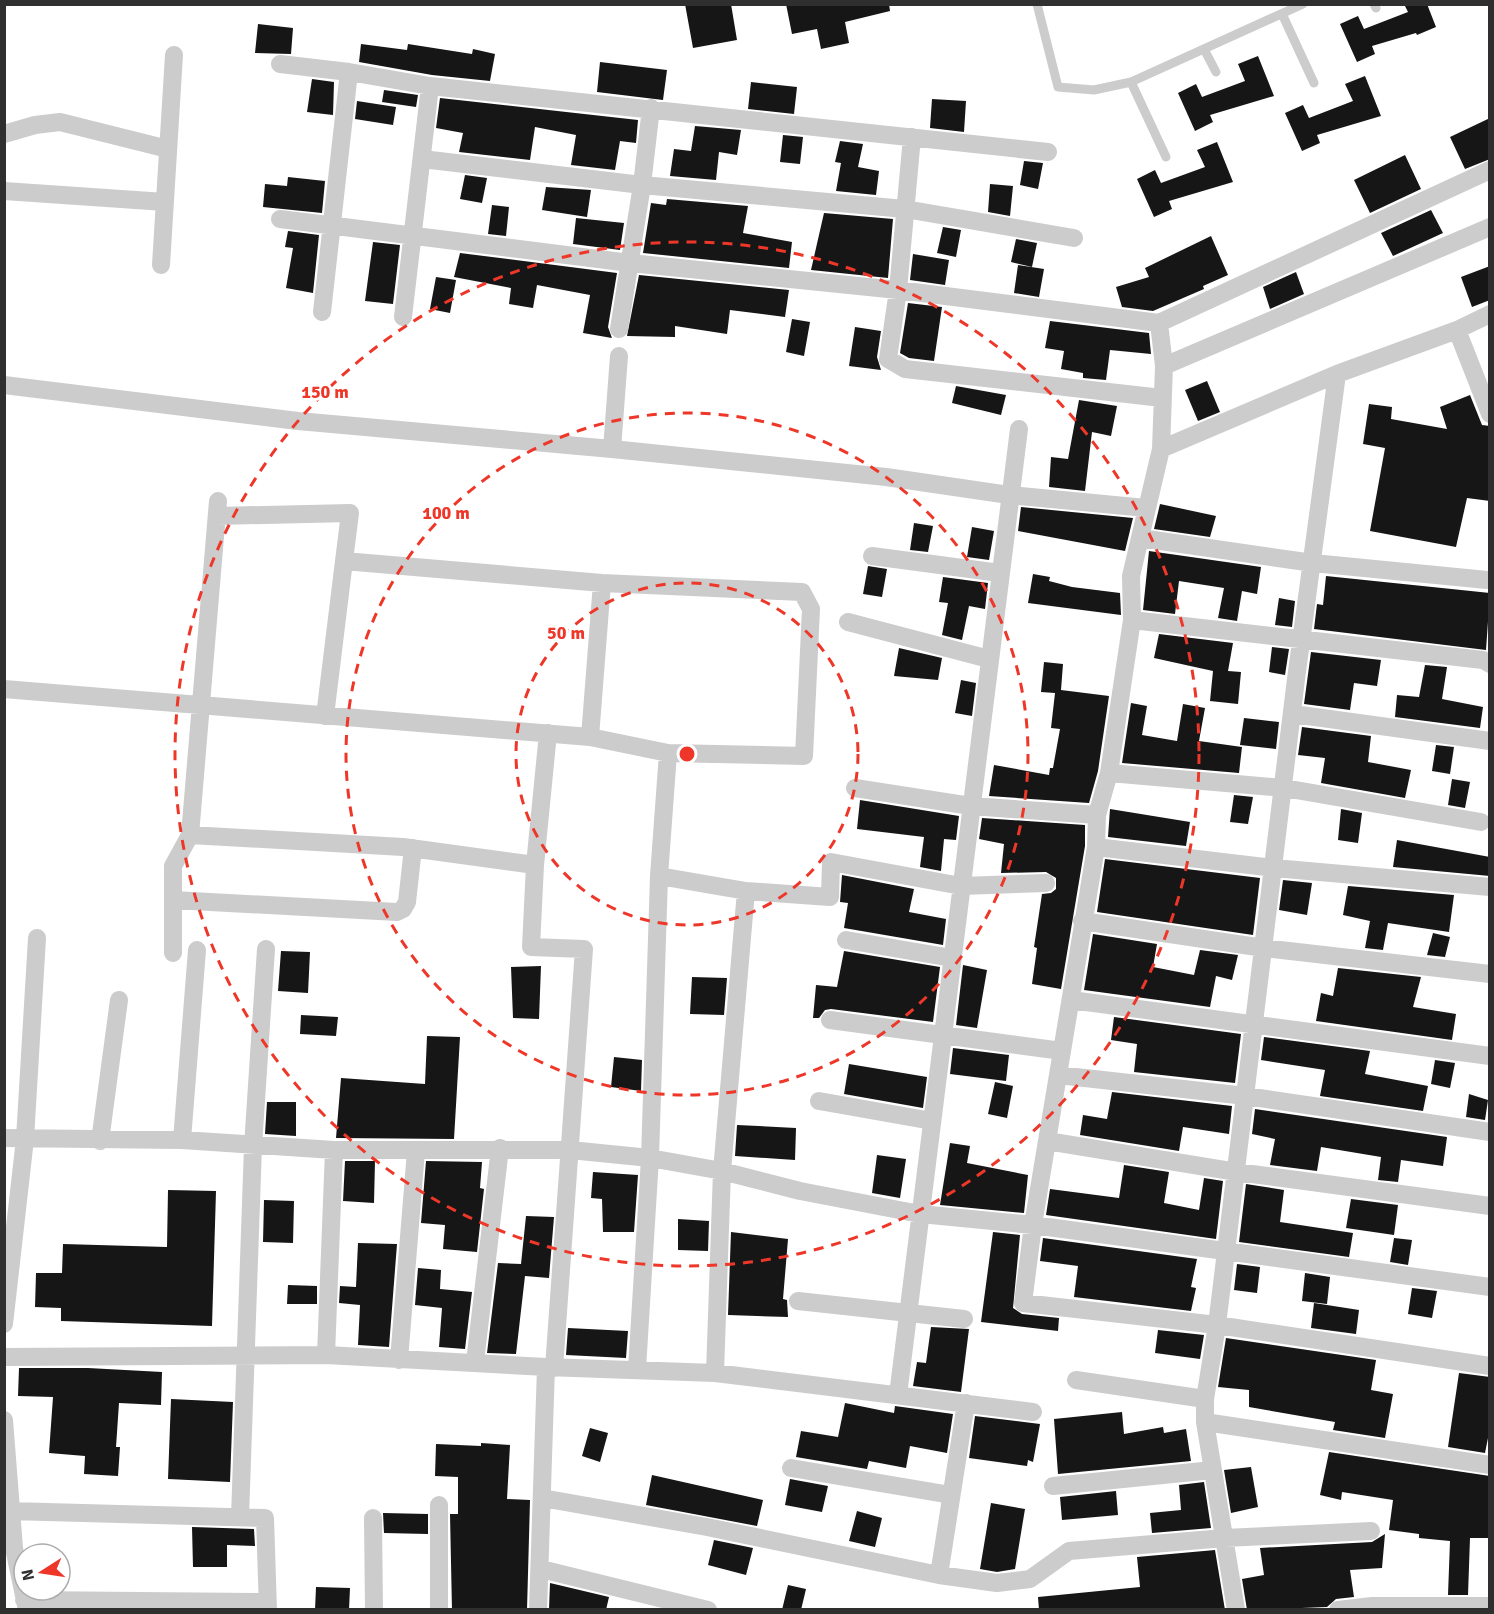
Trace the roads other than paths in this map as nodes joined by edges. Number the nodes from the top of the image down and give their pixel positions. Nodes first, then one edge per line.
1 (1037, 4) edge
2 (1303, 4) edge
3 (1283, 16) junction
4 (1204, 50) junction
5 (174, 55) dead end
6 (280, 64) dead end
7 (349, 72) junction
8 (1216, 72) dead end
9 (1131, 82) junction
10 (1314, 83) dead end
11 (430, 86) junction
12 (651, 108) junction
13 (4, 134) edge
14 (912, 137) junction
15 (168, 149) junction
16 (1048, 152) dead end
17 (1166, 157) dead end
18 (422, 159) junction
19 (1490, 170) edge
20 (642, 185) junction
21 (4, 191) edge
22 (165, 201) junction
23 (905, 209) junction
24 (280, 219) dead end
25 (333, 226) junction
26 (1490, 227) edge
27 (414, 235) junction
28 (1074, 238) dead end
29 (630, 263) junction
30 (161, 265) dead end
31 (898, 290) junction
32 (322, 312) dead end
33 (1490, 314) edge
34 (403, 317) dead end
35 (1159, 323) junction
36 (619, 329) dead end
37 (1457, 330) junction
38 (619, 356) dead end
39 (1164, 366) junction
40 (1337, 374) junction
41 (4, 385) edge
42 (1162, 398) junction
43 (1490, 414) edge
44 (1019, 429) dead end
45 (612, 448) junction
46 (1161, 448) junction
47 (1009, 495) junction
48 (1146, 508) junction
49 (1140, 538) junction
50 (872, 556) dead end
51 (344, 561) junction
52 (1313, 564) junction
53 (1000, 573) junction
54 (1487, 580) dead end
55 (602, 583) junction
56 (1132, 620) junction
57 (848, 622) dead end
58 (1302, 639) junction
59 (989, 659) junction
60 (1490, 664) edge
61 (4, 688) edge
62 (201, 704) junction
63 (1293, 714) junction
64 (325, 716) junction
65 (548, 733) junction
66 (590, 737) junction
67 (1490, 741) edge
68 (668, 753) junction
69 (1109, 773) junction
70 (855, 788) dead end
71 (1284, 788) junction
72 (971, 806) junction
73 (1097, 815) junction
74 (1481, 822) dead end
75 (190, 835) junction
76 (1096, 847) junction
77 (412, 848) junction
78 (535, 865) junction
79 (1274, 868) junction
80 (659, 876) junction
81 (1046, 883) dead end
82 (961, 886) junction
83 (1490, 887) edge
84 (746, 891) junction
85 (173, 900) junction
86 (1082, 921) junction
87 (37, 938) dead end
88 (846, 940) dead end
89 (1264, 948) junction
90 (197, 950) dead end
91 (266, 950) dead end
92 (173, 953) dead end
93 (952, 958) junction
94 (1490, 974) edge
95 (118, 1000) dead end
96 (1071, 1000) junction
97 (830, 1020) dead end
98 (1255, 1024) junction
99 (943, 1035) junction
100 (1062, 1051) junction
101 (1490, 1056) edge
102 (1058, 1075) junction
103 (1246, 1096) junction
104 (819, 1101) dead end
105 (932, 1121) junction
106 (1490, 1132) edge
107 (4, 1138) edge
108 (25, 1139) junction
109 (182, 1140) junction
110 (100, 1141) junction
111 (1047, 1141) junction
112 (253, 1146) junction
113 (500, 1148) junction
114 (334, 1150) junction
115 (570, 1150) junction
116 (416, 1152) junction
117 (650, 1158) junction
118 (722, 1171) junction
119 (1237, 1172) junction
120 (1490, 1206) edge
121 (920, 1214) junction
122 (1033, 1225) junction
123 (1226, 1253) junction
124 (1490, 1287) edge
125 (798, 1301) dead end
126 (908, 1314) junction
127 (963, 1319) dead end
128 (4, 1324) edge
129 (1217, 1325) junction
130 (244, 1354) junction
131 (326, 1355) junction
132 (4, 1357) edge
133 (399, 1360) junction
134 (475, 1362) junction
135 (1490, 1366) edge
136 (550, 1367) junction
137 (637, 1369) junction
138 (715, 1373) junction
139 (1076, 1380) dead end
140 (898, 1395) junction
141 (1205, 1399) junction
142 (966, 1403) junction
143 (1033, 1412) dead end
144 (4, 1420) edge
145 (1205, 1422) junction
146 (1490, 1464) edge
147 (791, 1468) dead end
148 (1213, 1470) junction
149 (1053, 1486) dead end
150 (951, 1495) junction
151 (542, 1498) junction
152 (439, 1505) dead end
153 (10, 1511) junction
154 (240, 1517) junction
155 (373, 1518) dead end
156 (1371, 1531) dead end
157 (1225, 1538) junction
158 (541, 1569) junction
159 (939, 1575) junction
160 (25, 1605) edge
161 (267, 1606) edge
162 (1490, 1606) edge
163 (374, 1610) edge
164 (439, 1610) edge
165 (538, 1610) edge
166 (708, 1610) edge
167 (1236, 1610) edge
168 (1338, 1610) edge

1 - 9 lane
2 - 3 lane
3 - 4 lane
3 - 10 lane
4 - 8 lane
4 - 9 lane
5 - 15 street
6 - 7 street
7 - 11 street
7 - 25 street
9 - 17 lane
11 - 12 street
11 - 18 street
12 - 14 street
12 - 20 street
13 - 15 street
14 - 16 street
14 - 23 street
15 - 22 street
18 - 20 street
18 - 27 street
19 - 35 street
20 - 23 street
20 - 29 street
21 - 22 street
22 - 30 street
23 - 28 street
23 - 31 street
24 - 25 street
25 - 27 street
25 - 32 street
26 - 39 street
27 - 29 street
27 - 34 street
29 - 31 street
29 - 36 street
31 - 35 street
31 - 42 street
33 - 37 street
35 - 39 street
37 - 40 street
37 - 43 street
38 - 45 street
39 - 42 street
40 - 46 street
40 - 52 street
41 - 45 street
42 - 46 street
44 - 47 street
45 - 47 street
46 - 48 street
47 - 48 street
47 - 53 street
48 - 49 street
49 - 52 street
49 - 56 street
50 - 53 street
51 - 55 street
51 - 62 street
51 - 64 street
52 - 54 street
52 - 58 street
53 - 59 street
55 - 66 street
55 - 68 street
56 - 58 street
56 - 69 street
57 - 59 street
58 - 60 street
58 - 63 street
59 - 72 street
61 - 62 street
62 - 64 street
62 - 75 street
63 - 67 street
63 - 71 street
64 - 65 street
65 - 66 street
65 - 78 street
66 - 68 street
68 - 80 street
69 - 71 street
69 - 73 street
70 - 72 street
71 - 74 street
71 - 79 street
72 - 73 street
72 - 82 street
73 - 76 street
75 - 77 street
75 - 85 street
76 - 79 street
76 - 86 street
77 - 78 street
77 - 85 street
78 - 115 street
79 - 83 street
79 - 89 street
80 - 84 street
80 - 117 street
81 - 82 street
82 - 84 street
82 - 93 street
84 - 118 street
85 - 92 street
86 - 89 street
86 - 96 street
87 - 108 street
88 - 93 street
89 - 94 street
89 - 98 street
90 - 109 street
91 - 112 street
93 - 99 street
95 - 110 street
96 - 98 street
96 - 100 street
97 - 99 street
98 - 101 street
98 - 103 street
99 - 100 street
99 - 105 street
100 - 102 street
102 - 103 street
102 - 111 street
103 - 106 street
103 - 119 street
104 - 105 street
105 - 121 street
107 - 108 street
108 - 110 street
108 - 128 street
109 - 110 street
109 - 112 street
111 - 119 street
111 - 122 street
112 - 114 street
112 - 130 street
113 - 115 street
113 - 116 street
113 - 134 street
114 - 116 street
114 - 131 street
115 - 117 street
115 - 136 street
116 - 133 street
117 - 118 street
117 - 137 street
118 - 121 street
118 - 138 street
119 - 120 street
119 - 123 street
121 - 122 street
121 - 126 street
122 - 123 street
122 - 129 street
123 - 124 street
123 - 129 street
125 - 126 street
126 - 127 street
126 - 140 street
129 - 135 street
129 - 141 street
130 - 131 street
130 - 132 street
130 - 154 street
131 - 133 street
133 - 134 street
134 - 136 street
136 - 137 street
136 - 151 street
137 - 138 street
138 - 140 street
139 - 141 street
140 - 142 street
141 - 145 street
142 - 143 street
142 - 150 street
144 - 153 street
145 - 146 street
145 - 148 street
147 - 150 street
148 - 149 street
148 - 157 street
150 - 159 street
151 - 158 street
151 - 159 street
152 - 164 street
153 - 154 street
153 - 160 street
154 - 161 street
155 - 163 street
156 - 157 street
157 - 159 street
157 - 167 street
158 - 165 street
158 - 166 street
160 - 161 street
162 - 168 street

